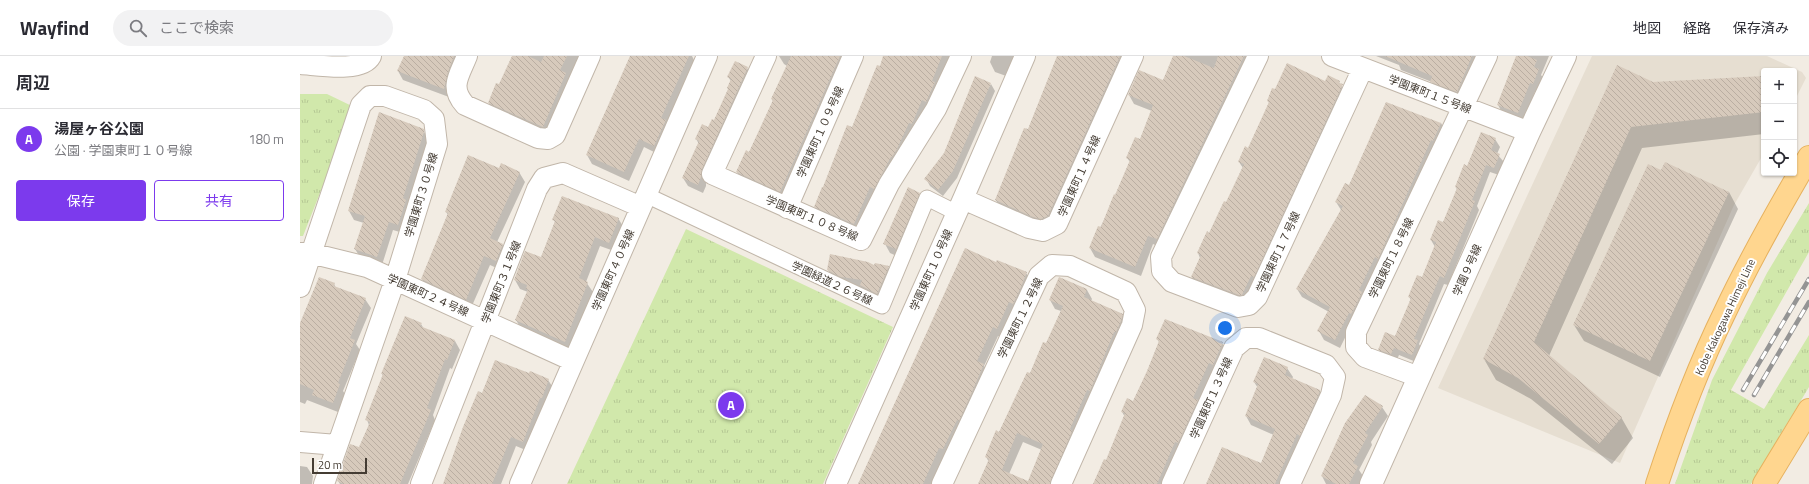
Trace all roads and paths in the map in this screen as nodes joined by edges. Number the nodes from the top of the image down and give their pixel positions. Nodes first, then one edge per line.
1 (371, 56) edge
2 (468, 56) edge
3 (590, 56) edge
4 (707, 56) edge
5 (766, 56) edge
6 (853, 56) edge
7 (961, 56) edge
8 (1025, 56) edge
9 (1133, 56) edge
10 (1258, 56) edge
11 (1332, 56) edge
12 (1487, 56) edge
13 (1565, 56) edge
14 (300, 64) edge
15 (1363, 68) junction
16 (1464, 107) junction
17 (1529, 132) junction
18 (1809, 157) edge
19 (643, 201) junction
20 (960, 206) junction
21 (787, 208) junction
22 (305, 253) edge
23 (394, 280) junction
24 (300, 287) edge
25 (485, 321) junction
26 (573, 361) junction
27 (1419, 378) junction
28 (1809, 410) edge
29 (300, 442) edge
30 (337, 445) junction
31 (324, 484) edge
32 (421, 484) edge
33 (520, 484) edge
34 (836, 484) edge
35 (942, 484) edge
36 (1061, 484) edge
37 (1172, 484) edge
38 (1290, 484) edge
39 (1371, 484) edge
40 (1657, 484) edge
41 (1764, 484) edge

1 - 14 street
2 - 3 street
4 - 19 street, 学園東町４０号線
5 - 21 street, 学園東町１０８号線
6 - 21 street, 学園東町１０９号線
7 - 21 street, 学園東町１０８号線
8 - 20 street, 学園東町１０号線
9 - 20 street, 学園東町１４号線
10 - 15 street, 学園東町１７号線
11 - 15 street, 学園東町１５号線
12 - 16 street, 学園東町１８号線
13 - 17 street, 学園９号線
15 - 16 street, 学園東町１５号線
16 - 17 street, 学園東町１５号線
16 - 27 street, 学園東町１８号線
17 - 27 street, 学園９号線
18 - 40 main road, Kobe Kakogawa Himeji Line
19 - 20 street, 学園緑道２６号線
19 - 25 street, 学園東町３１号線
19 - 26 street, 学園東町４０号線
20 - 34 street, 学園東町１０号線
22 - 23 street, 学園東町２４号線
22 - 23 street, 学園東町３０号線
22 - 24 street, 学園東町３０号線
23 - 25 street, 学園東町２４号線
23 - 30 street, 学園東町３０号線
25 - 26 street, 学園東町２４号線
25 - 32 street, 学園東町３１号線
26 - 33 street, 学園東町４０号線
27 - 39 street, 学園９号線
28 - 41 main road
29 - 30 street
30 - 31 street, 学園東町３０号線
35 - 36 street, 学園東町１２号線
37 - 38 street, 学園東町１３号線

